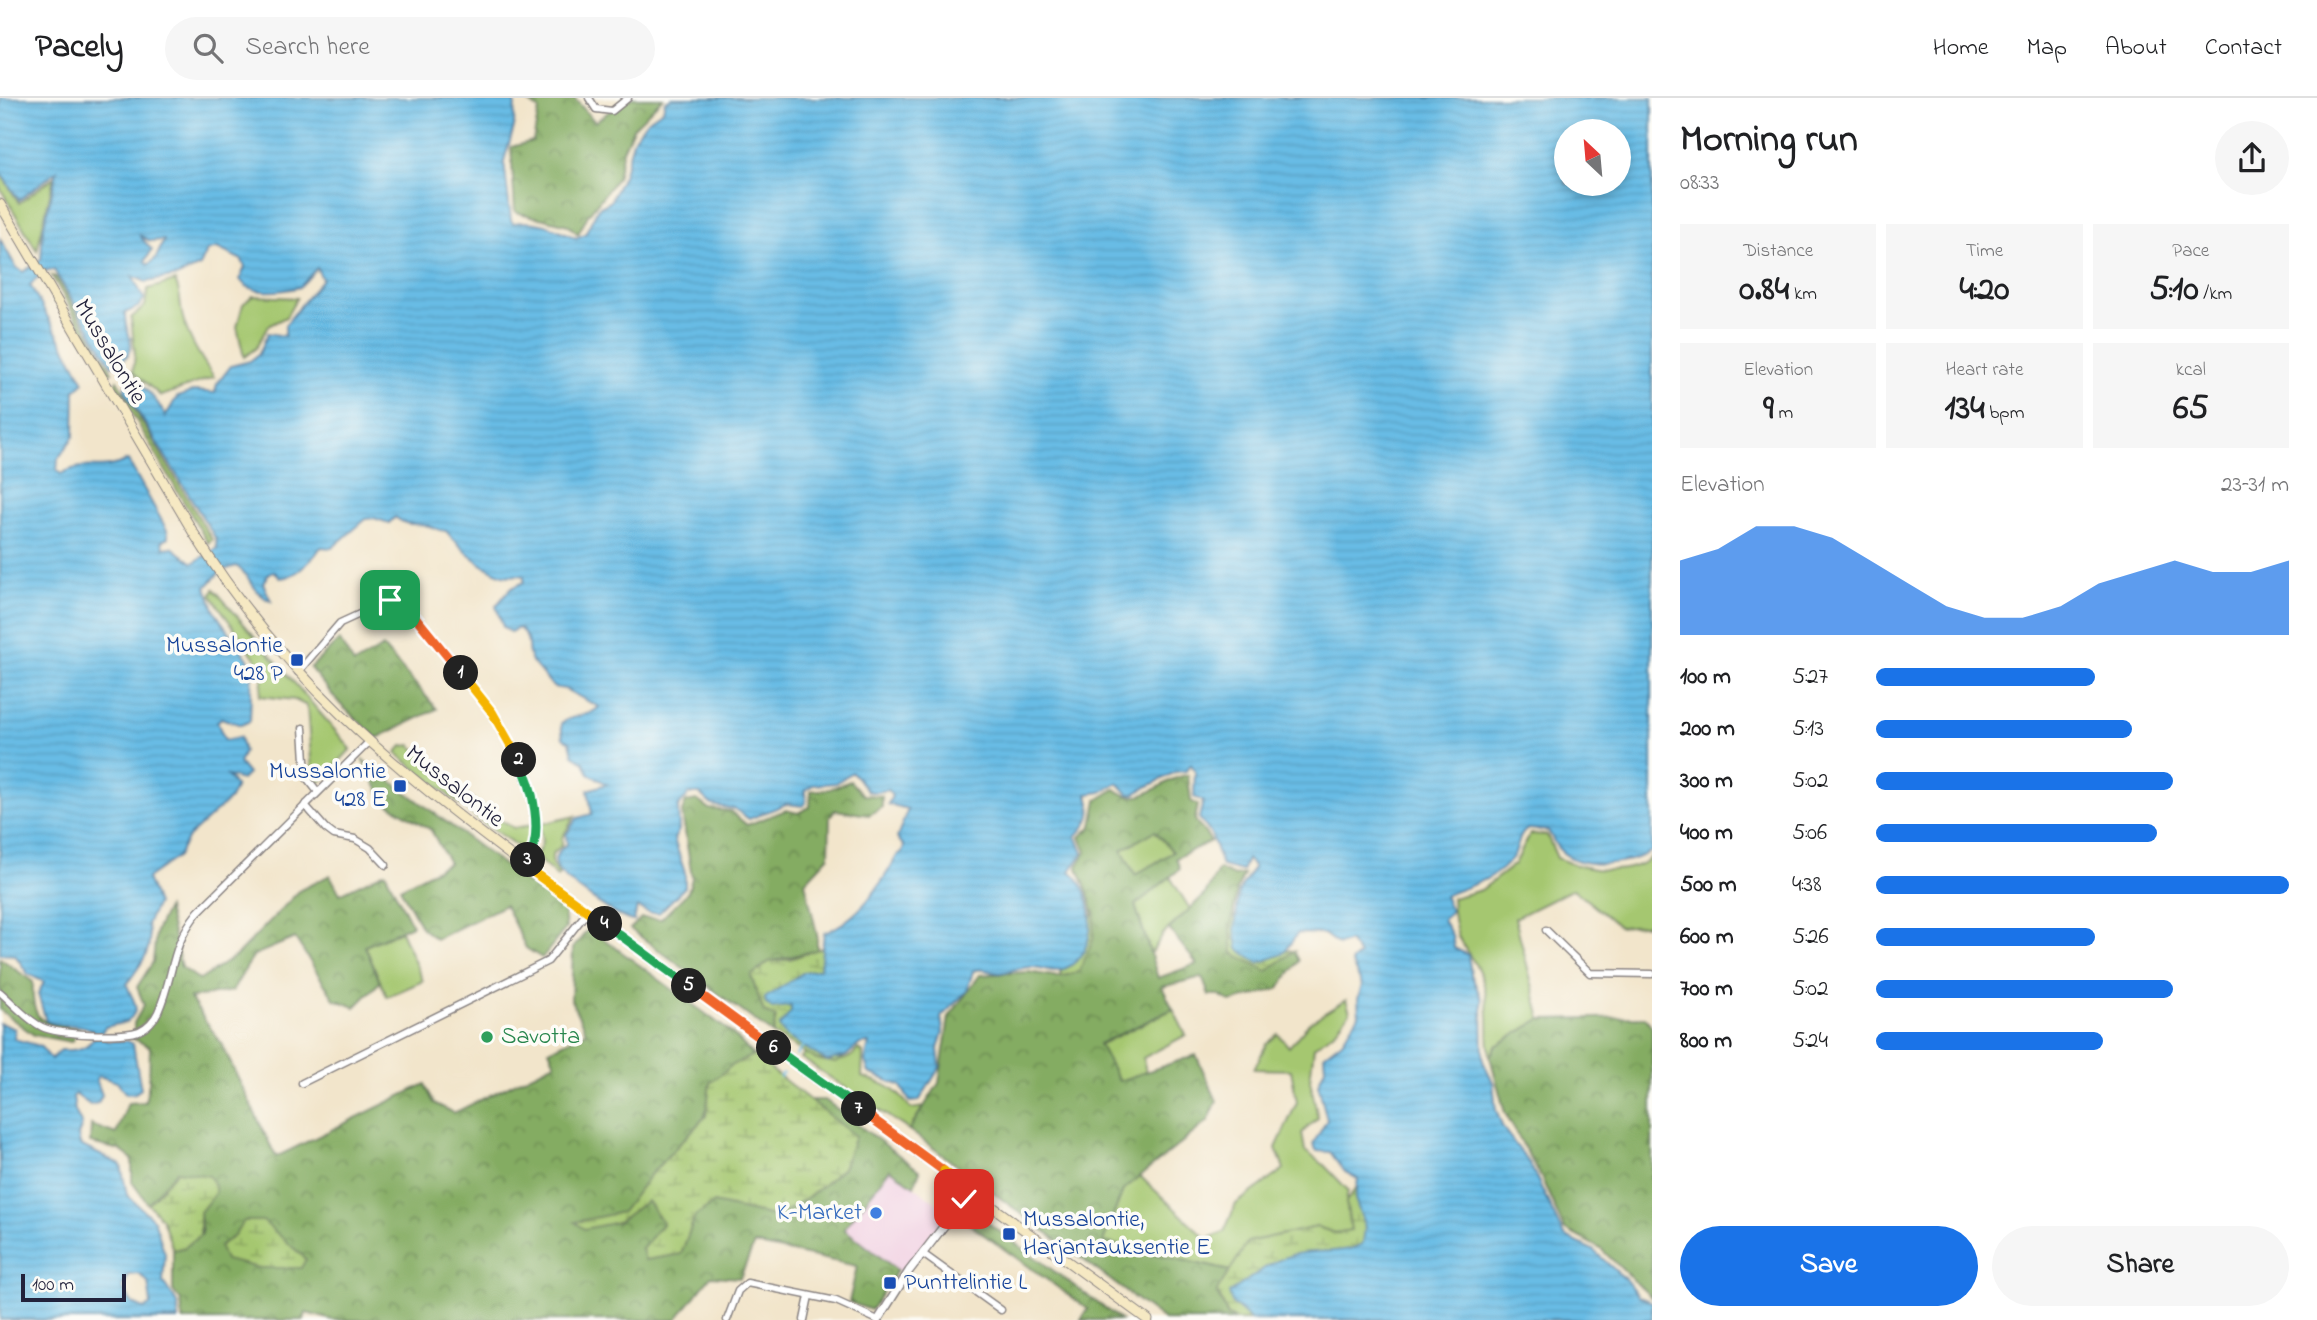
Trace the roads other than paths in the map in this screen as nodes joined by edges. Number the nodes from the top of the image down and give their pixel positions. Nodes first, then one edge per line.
1 (589, 98) edge
2 (628, 98) edge
3 (0, 204) edge
4 (298, 672) junction
5 (303, 728) dead end
6 (368, 743) junction
7 (318, 792) junction
8 (305, 805) junction
9 (386, 865) dead end
10 (525, 866) junction
11 (588, 911) junction
12 (1546, 930) dead end
13 (1652, 974) edge
14 (0, 992) edge
15 (302, 1083) dead end
16 (971, 1191) junction
17 (923, 1254) junction
18 (809, 1296) junction
19 (1001, 1310) dead end
20 (727, 1320) edge
21 (804, 1320) edge
22 (878, 1320) edge
23 (1148, 1320) edge

1 - 2 street
3 - 4 main road, Mussalontie
4 - 6 main road, Mussalontie
4 - 10 street
5 - 7 street
6 - 7 street
6 - 10 main road, Mussalontie
7 - 8 street
8 - 9 street
8 - 14 street
10 - 11 main road, Mussalontie
11 - 15 street
11 - 16 main road, Mussalontie
12 - 13 street
16 - 17 street
16 - 23 main road, Mussalontie
17 - 19 street
17 - 22 street
18 - 20 street
18 - 21 street
18 - 22 street

